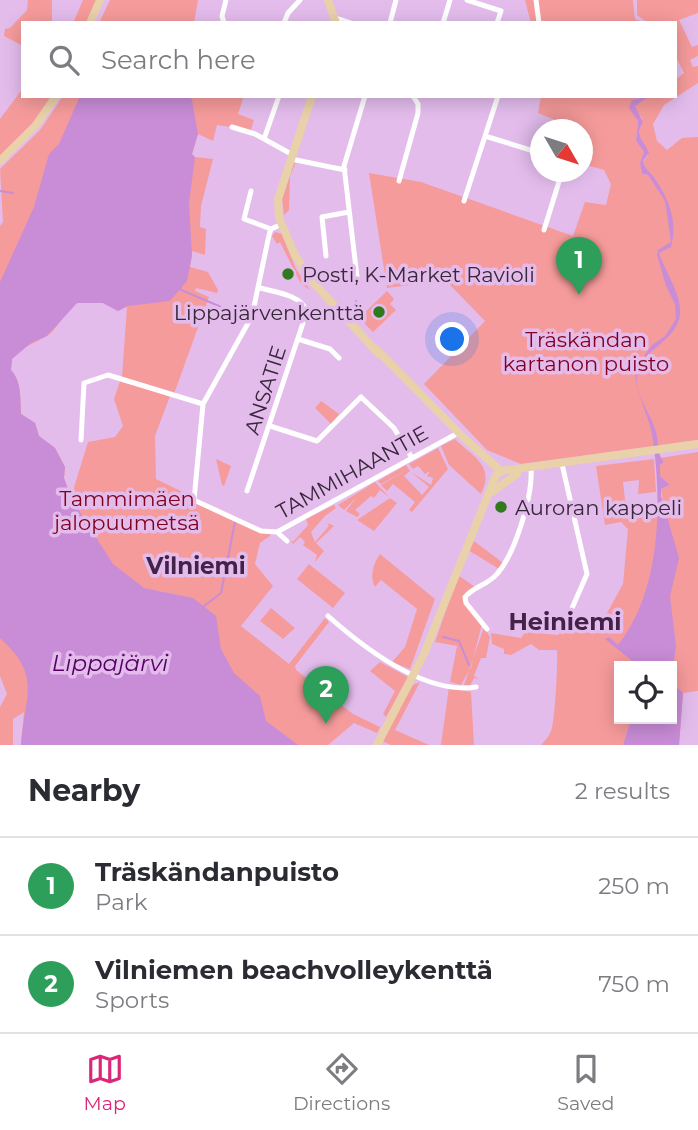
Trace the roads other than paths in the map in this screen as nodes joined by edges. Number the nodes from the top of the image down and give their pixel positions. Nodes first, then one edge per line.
1 (100, 0) edge
2 (226, 0) edge
3 (300, 0) edge
4 (328, 0) edge
5 (396, 0) edge
6 (450, 0) edge
7 (467, 0) edge
8 (536, 0) edge
9 (336, 20) edge
10 (91, 21) edge
11 (223, 21) edge
12 (285, 21) edge
13 (391, 21) edge
14 (444, 21) edge
15 (498, 21) edge
16 (539, 21) edge
17 (55, 98) edge
18 (278, 98) edge
19 (312, 98) edge
20 (364, 98) edge
21 (414, 98) edge
22 (497, 98) edge
23 (232, 127) dead end
24 (485, 136) junction
25 (264, 139) junction
26 (530, 150) edge
27 (292, 157) junction
28 (0, 161) edge
29 (345, 170) junction
30 (399, 181) dead end
31 (559, 182) edge
32 (251, 191) dead end
33 (464, 201) dead end
34 (349, 212) junction
35 (283, 224) junction
36 (271, 229) junction
37 (544, 230) dead end
38 (326, 256) dead end
39 (357, 277) dead end
40 (260, 288) junction
41 (298, 339) junction
42 (339, 358) dead end
43 (203, 404) junction
44 (270, 426) junction
45 (458, 433) junction
46 (81, 440) dead end
47 (698, 444) edge
48 (412, 458) junction
49 (562, 464) junction
50 (527, 470) junction
51 (502, 477) junction
52 (247, 491) dead end
53 (183, 495) dead end
54 (194, 500) junction
55 (276, 532) junction
56 (287, 541) dead end
57 (328, 616) dead end
58 (488, 629) dead end
59 (562, 631) dead end
60 (414, 675) junction
61 (476, 687) dead end
62 (377, 745) edge

1 - 10 main road
2 - 11 street
3 - 12 street
4 - 9 main road
5 - 13 street
6 - 14 street
7 - 15 street
8 - 16 street
17 - 28 main road
18 - 25 street
19 - 27 main road
20 - 29 street
21 - 30 street
22 - 24 street
23 - 25 street
24 - 26 street
24 - 33 street
25 - 27 street
27 - 29 street
27 - 35 main road
29 - 34 street
31 - 37 street
32 - 36 street
34 - 38 street
34 - 39 street
35 - 36 street
35 - 45 main road
36 - 40 street
40 - 41 street, ANSATIE
40 - 43 street
41 - 42 street
41 - 44 street, ANSATIE
43 - 46 street
43 - 54 street
44 - 48 street
44 - 52 street, ANSATIE
45 - 48 street, TAMMIHAANTIE
45 - 51 main road
47 - 49 main road
48 - 55 street, TAMMIHAANTIE
49 - 50 main road
49 - 59 street
50 - 51 main road
50 - 58 street
51 - 60 main road
53 - 54 street, TAMMIHAANTIE
54 - 55 street, TAMMIHAANTIE
55 - 56 street
57 - 60 street
60 - 61 street
60 - 62 main road

